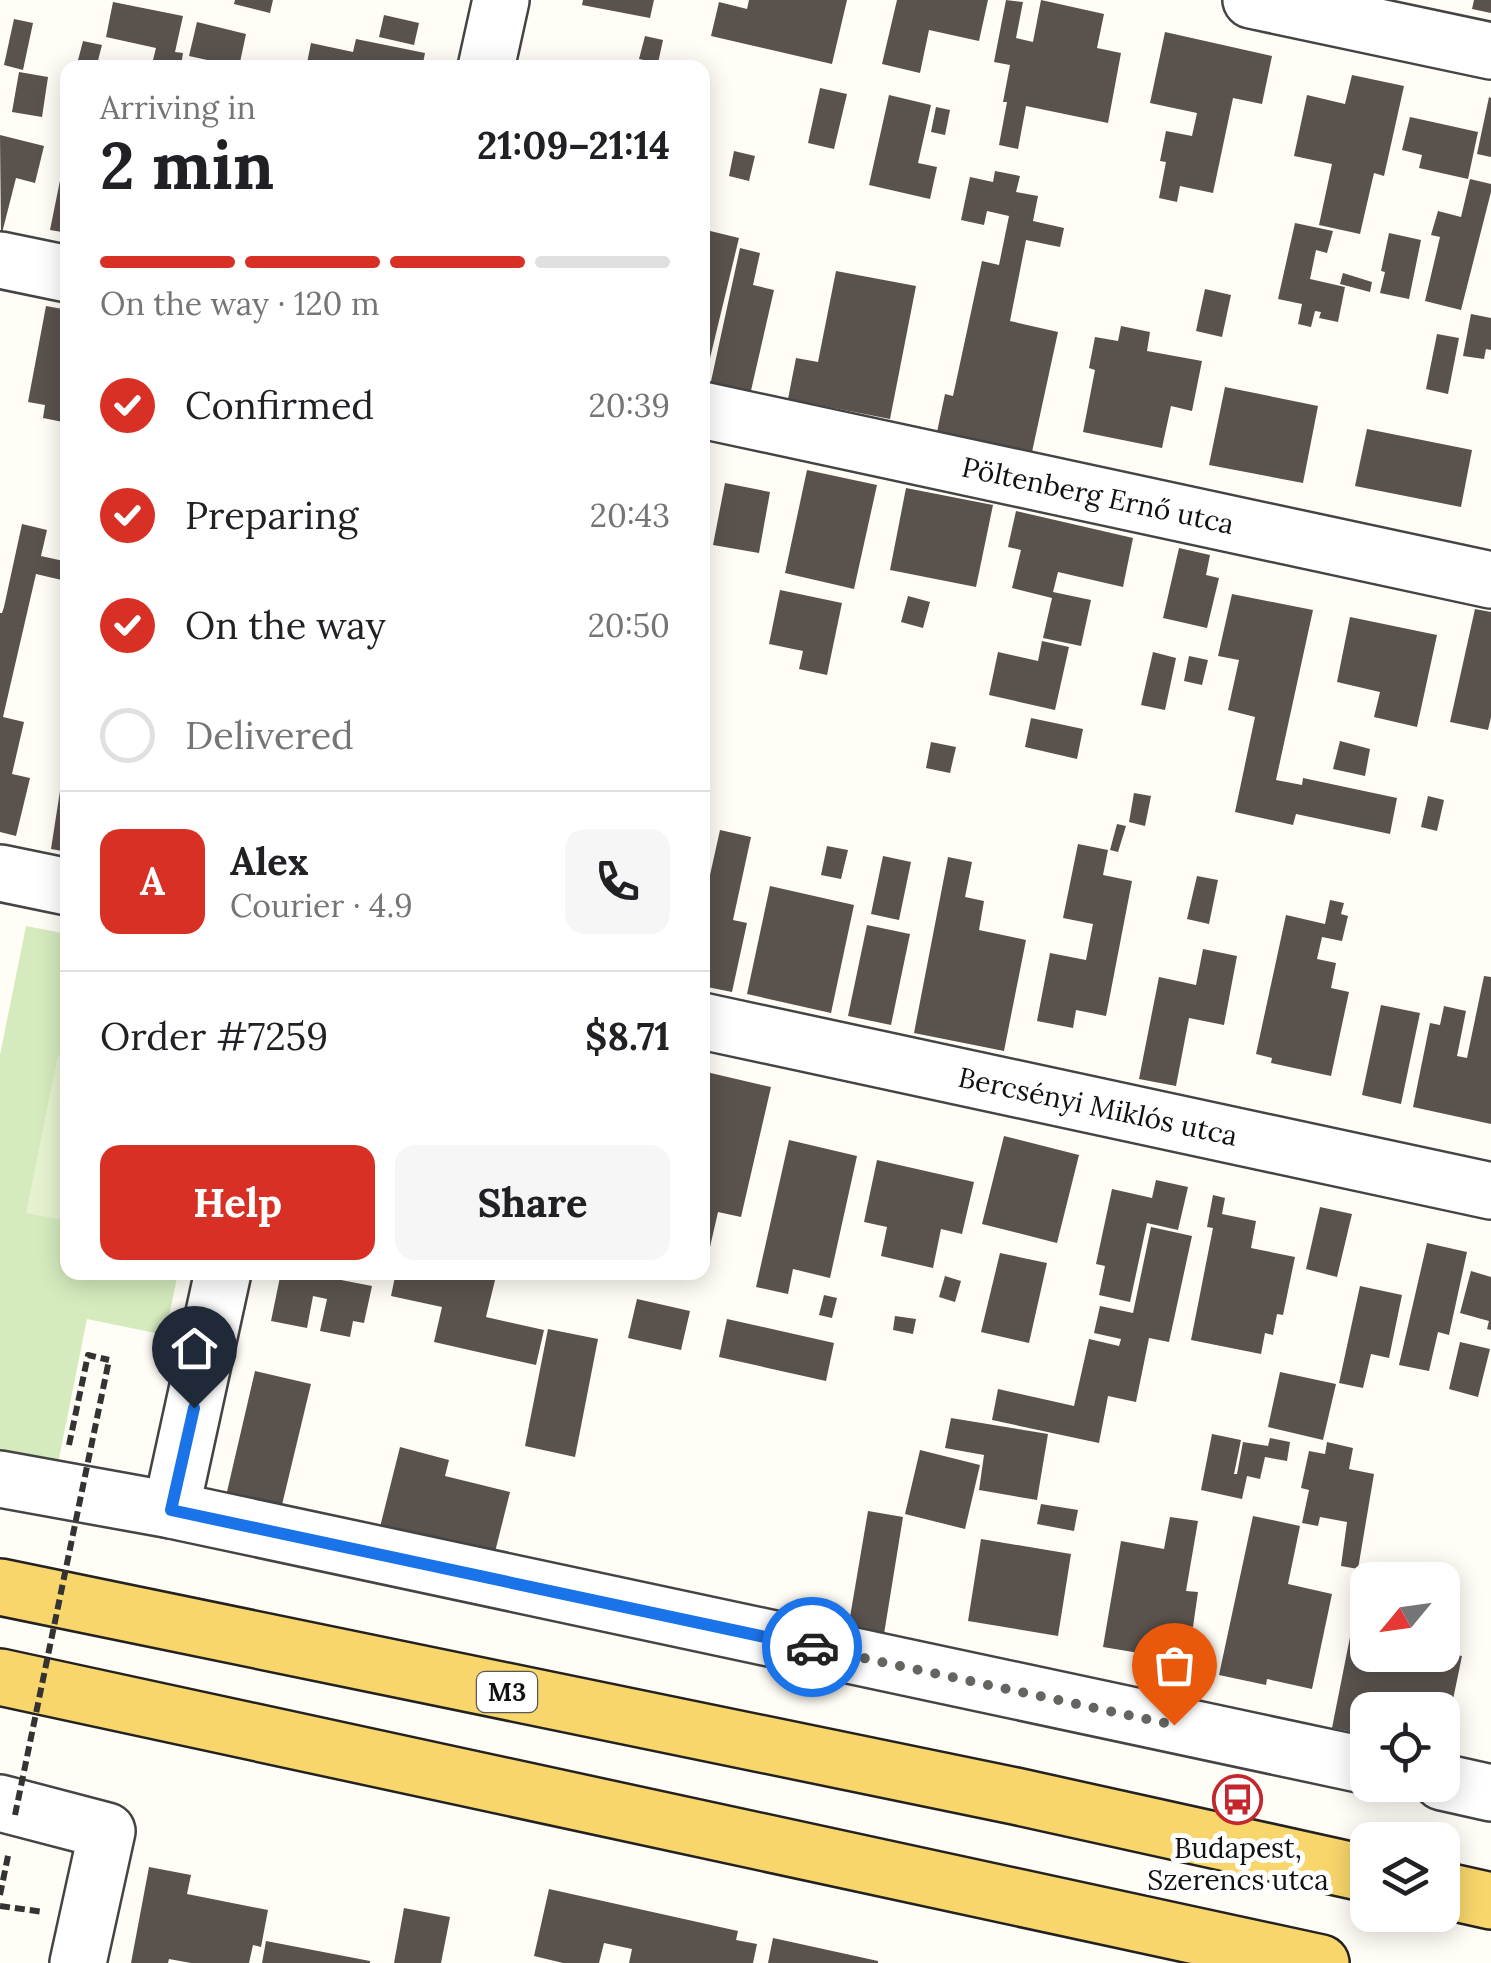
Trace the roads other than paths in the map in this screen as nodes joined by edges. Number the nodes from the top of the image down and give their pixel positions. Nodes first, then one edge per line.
1 (501, 0) edge
2 (1250, 0) edge
3 (1491, 52) edge
4 (488, 60) edge
5 (0, 260) edge
6 (60, 272) edge
7 (710, 412) edge
8 (1491, 580) edge
9 (0, 874) edge
10 (60, 885) edge
11 (710, 1023) edge
12 (1491, 1191) edge
13 (222, 1280) edge
14 (0, 1479) edge
15 (171, 1510) junction
16 (0, 1588) edge
17 (0, 1676) edge
18 (1350, 1762) edge
19 (1460, 1786) edge
20 (1491, 1792) edge
21 (8, 1809) edge
22 (1350, 1870) edge
23 (1460, 1894) edge
24 (1491, 1901) edge
25 (78, 1963) edge
26 (1321, 1963) edge

1 - 4 street
2 - 3 street
5 - 6 street
7 - 8 street, Pöltenberg Ernő utca
9 - 10 street
11 - 12 street, Bercsényi Miklós utca
13 - 15 street
14 - 15 street
15 - 18 street
16 - 22 main road, M3
17 - 26 main road
19 - 20 street
21 - 25 street
23 - 24 main road

